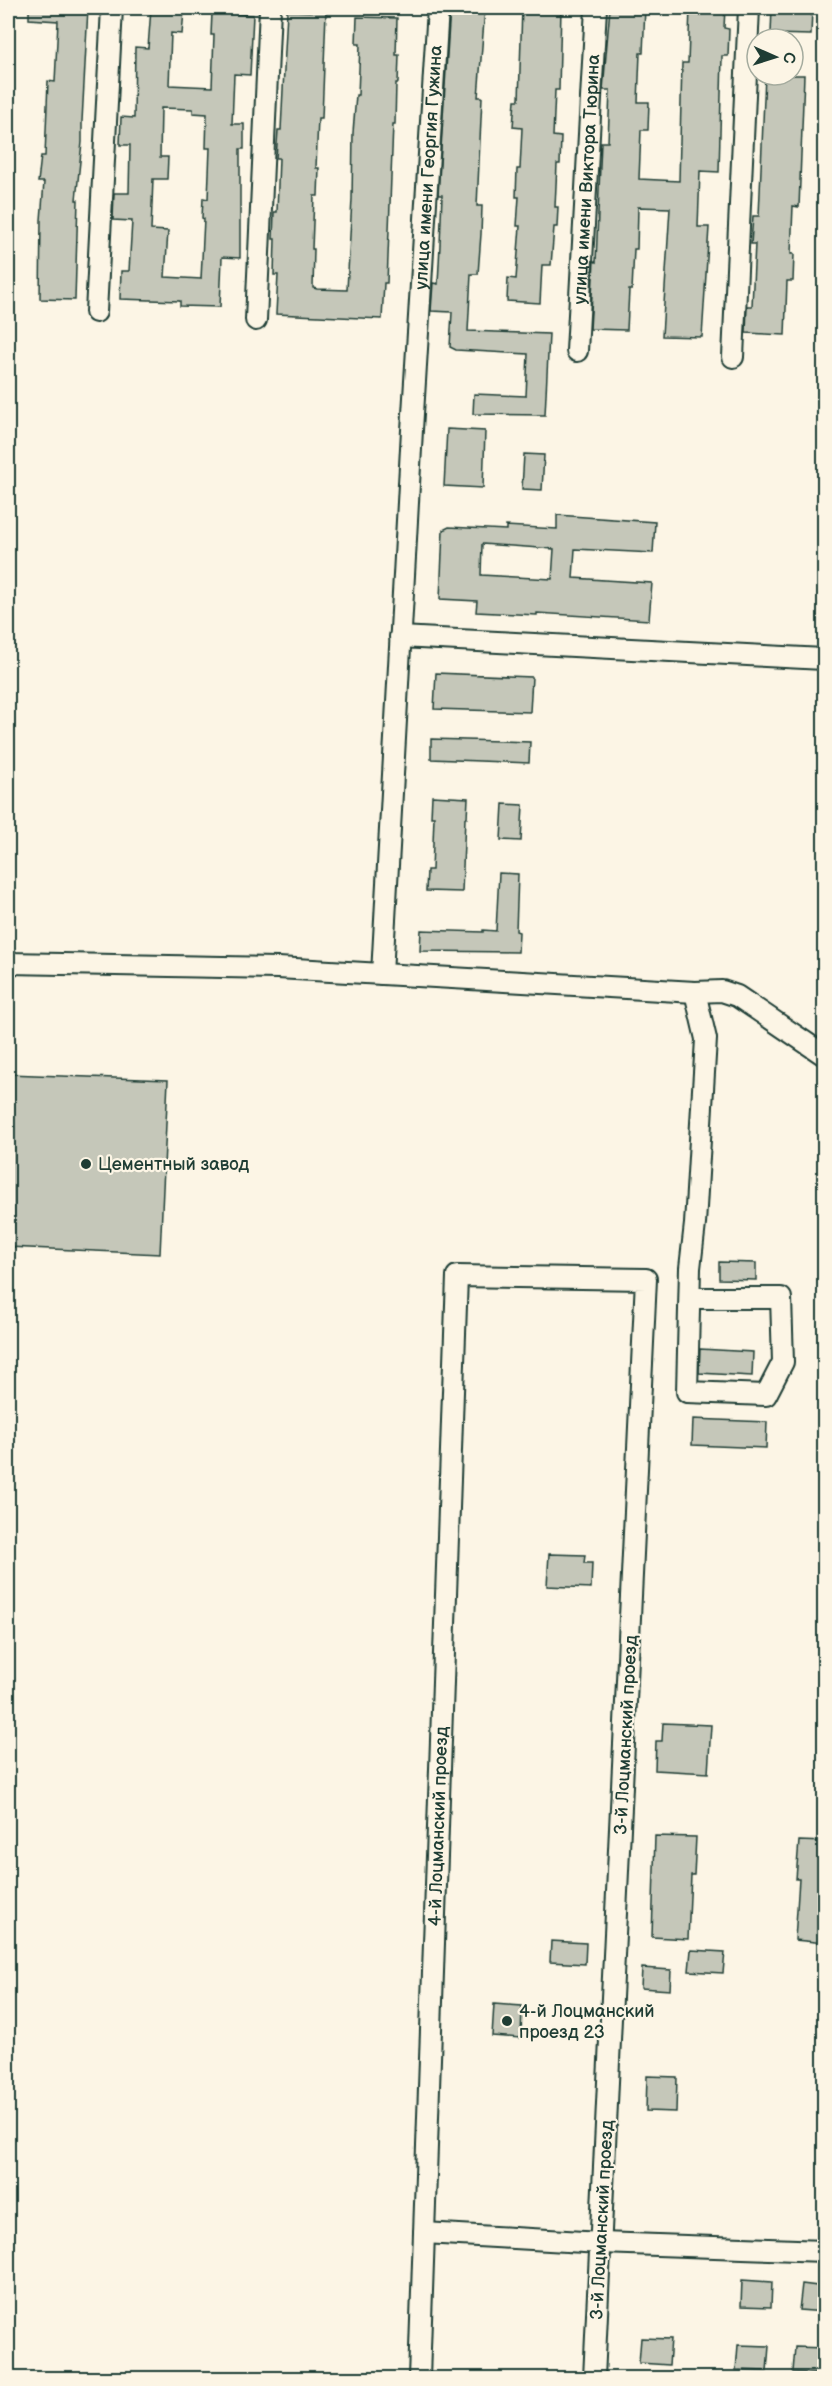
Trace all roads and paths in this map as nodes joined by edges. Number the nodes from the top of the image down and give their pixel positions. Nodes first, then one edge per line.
1 (112, 8) edge
2 (270, 8) edge
3 (438, 8) edge
4 (596, 8) edge
5 (749, 8) edge
6 (96, 312) dead end
7 (256, 320) dead end
8 (577, 351) dead end
9 (734, 357) dead end
10 (400, 637) junction
11 (825, 659) edge
12 (8, 963) edge
13 (382, 974) junction
14 (695, 992) junction
15 (825, 1055) edge
16 (457, 1276) joint
17 (690, 1298) junction
18 (424, 2233) junction
19 (601, 2243) junction
20 (825, 2251) edge
21 (419, 2379) edge
22 (594, 2379) edge

1 - 6 street
2 - 7 street
3 - 10 street, улица имени Георгия Гужина
4 - 8 street, улица имени Виктора Тюрина
5 - 9 street
10 - 11 street
10 - 13 street, улица имени Георгия Гужина
12 - 13 street
13 - 14 street
14 - 15 street
14 - 17 street
16 - 18 street, 4-й Лоцманский проезд
16 - 19 street, 3-й Лоцманский проезд
17 - 17 street
18 - 19 street
18 - 21 street, 4-й Лоцманский проезд
19 - 20 street
19 - 22 street, 3-й Лоцманский проезд

